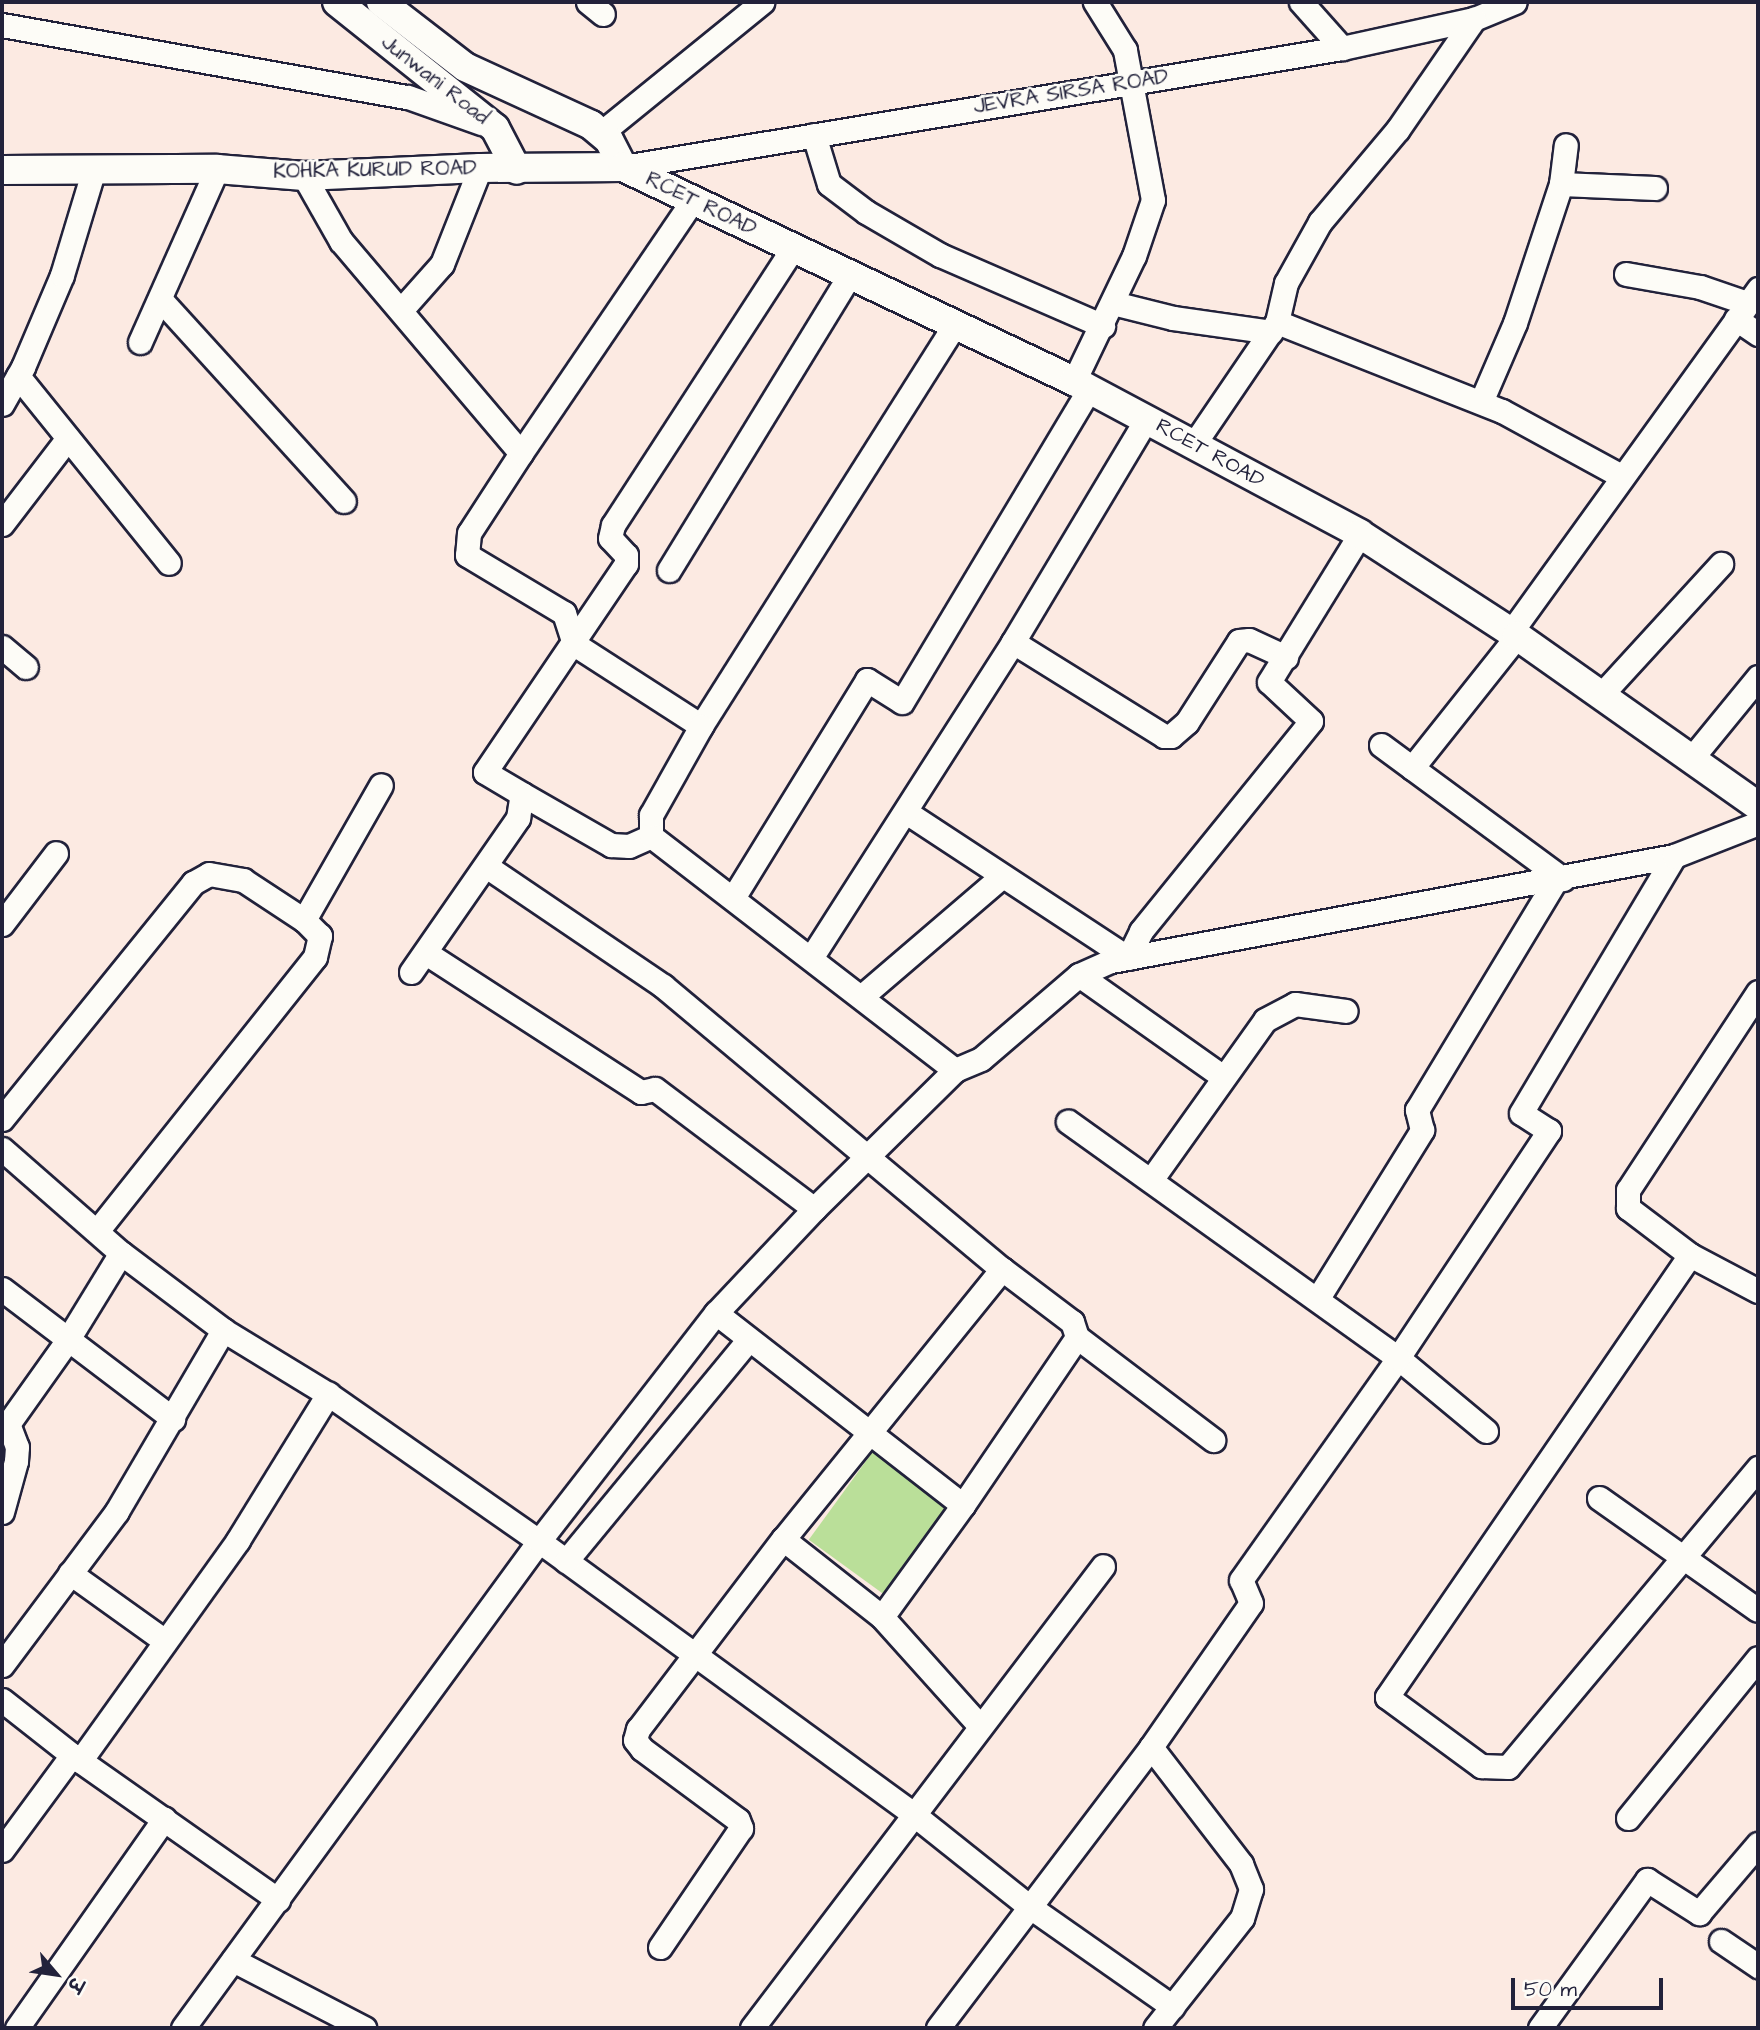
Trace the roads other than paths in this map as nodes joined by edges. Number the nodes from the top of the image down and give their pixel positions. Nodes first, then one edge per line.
1 (337, 2) edge
2 (381, 2) edge
3 (762, 2) edge
4 (1095, 2) edge
5 (1301, 2) edge
6 (1515, 2) edge
7 (1475, 19) junction
8 (2, 25) edge
9 (1342, 48) junction
10 (1132, 82) junction
11 (553, 109) junction
12 (495, 128) junction
13 (601, 133) junction
14 (814, 135) junction
15 (1566, 145) dead end
16 (480, 167) junction
17 (623, 167) junction
18 (94, 169) junction
19 (216, 169) junction
20 (2, 170) edge
21 (517, 170) junction
22 (304, 176) junction
23 (1561, 184) junction
24 (1655, 188) dead end
25 (693, 200) junction
26 (792, 249) junction
27 (1626, 274) dead end
28 (849, 276) junction
29 (160, 299) junction
30 (1114, 303) junction
31 (1747, 304) edge
32 (402, 309) junction
33 (1103, 326) junction
34 (953, 327) junction
35 (1274, 327) junction
36 (1758, 334) edge
37 (140, 342) dead end
38 (18, 376) junction
39 (1081, 385) junction
40 (1481, 402) junction
41 (2, 404) edge
42 (1147, 418) junction
43 (68, 438) junction
44 (1194, 444) junction
45 (522, 453) junction
46 (1621, 476) junction
47 (344, 501) dead end
48 (2, 524) edge
49 (1360, 534) junction
50 (169, 563) dead end
51 (1721, 564) dead end
52 (669, 570) dead end
53 (1514, 634) junction
54 (1013, 642) junction
55 (574, 644) junction
56 (2, 647) edge
57 (1286, 657) junction
58 (26, 667) dead end
59 (1758, 677) edge
60 (1601, 695) junction
61 (701, 726) junction
62 (1381, 745) dead end
63 (1691, 759) junction
64 (1412, 768) junction
65 (381, 785) dead end
66 (522, 794) junction
67 (1758, 806) edge
68 (906, 812) junction
69 (1758, 822) edge
70 (651, 836) junction
71 (56, 853) dead end
72 (1674, 856) junction
73 (486, 866) junction
74 (1002, 876) junction
75 (1560, 879) junction
76 (733, 898) junction
77 (304, 919) junction
78 (2, 925) edge
79 (426, 953) junction
80 (811, 958) junction
81 (1128, 958) junction
82 (411, 972) dead end
83 (1079, 975) junction
84 (1758, 992) edge
85 (861, 997) junction
86 (1346, 1011) dead end
87 (956, 1070) junction
88 (1223, 1077) junction
89 (2, 1119) edge
90 (1068, 1122) dead end
91 (2, 1149) edge
92 (867, 1158) junction
93 (1150, 1180) junction
94 (814, 1209) junction
95 (97, 1231) junction
96 (121, 1253) junction
97 (1690, 1255) junction
98 (1002, 1269) junction
99 (2, 1289) edge
100 (1758, 1291) edge
101 (1318, 1298) junction
102 (716, 1313) junction
103 (223, 1330) junction
104 (1077, 1336) junction
105 (748, 1340) junction
106 (67, 1341) junction
107 (1398, 1359) junction
108 (328, 1394) junction
109 (173, 1419) junction
110 (5, 1424) edge
111 (1486, 1431) dead end
112 (867, 1433) junction
113 (1213, 1440) dead end
114 (1758, 1468) edge
115 (1599, 1498) dead end
116 (963, 1505) junction
117 (2, 1512) edge
118 (783, 1539) junction
119 (539, 1541) junction
120 (1683, 1555) junction
121 (566, 1561) junction
122 (1103, 1566) dead end
123 (70, 1573) junction
124 (1758, 1610) edge
125 (882, 1617) junction
126 (165, 1641) junction
127 (693, 1654) junction
128 (1758, 1658) edge
129 (2, 1665) edge
130 (2, 1700) edge
131 (979, 1725) junction
132 (1150, 1747) junction
133 (76, 1758) junction
134 (913, 1814) junction
135 (1628, 1818) dead end
136 (164, 1819) junction
137 (1758, 1844) edge
138 (2, 1850) edge
139 (278, 1900) junction
140 (1030, 1907) junction
141 (1721, 1941) dead end
142 (660, 1947) dead end
143 (233, 1960) junction
144 (1758, 1966) edge
145 (1173, 2007) junction
146 (17, 2028) edge
147 (183, 2028) edge
148 (364, 2028) edge
149 (752, 2028) edge
150 (938, 2028) edge
151 (1155, 2028) edge
152 (1540, 2028) edge

1 - 12 main road, Junwani Road
2 - 11 main road, Junwani Road
3 - 13 street
4 - 10 street
5 - 9 street
6 - 7 street, JEVRA SIRSA ROAD
7 - 9 street, JEVRA SIRSA ROAD
7 - 35 street
8 - 12 street
9 - 10 street, JEVRA SIRSA ROAD
10 - 14 street, JEVRA SIRSA ROAD
10 - 30 street
11 - 12 main road
11 - 13 main road, Junwani Road
12 - 21 main road, Junwani Road
13 - 17 main road
14 - 17 street, JEVRA SIRSA ROAD
14 - 33 street
15 - 23 street
16 - 21 main road, KOHKA KURUD ROAD
16 - 22 main road, KOHKA KURUD ROAD
16 - 32 street
17 - 21 main road, KOHKA KURUD ROAD
17 - 25 main road, RCET ROAD
18 - 19 main road, KOHKA KURUD ROAD
18 - 20 main road, KOHKA KURUD ROAD
18 - 38 street
19 - 22 main road, KOHKA KURUD ROAD
19 - 29 street
22 - 32 street
23 - 24 street
23 - 40 street
25 - 26 main road, RCET ROAD
25 - 45 street
26 - 28 main road, RCET ROAD
26 - 55 street
27 - 31 street
28 - 34 main road, RCET ROAD
28 - 52 street
29 - 37 street
29 - 47 street
30 - 33 street
30 - 35 street
31 - 36 street
31 - 46 street
32 - 45 street
33 - 39 street
34 - 39 main road, RCET ROAD
34 - 61 street
35 - 40 street
35 - 44 street
38 - 41 street
38 - 43 street
39 - 42 main road, RCET ROAD
39 - 76 street
40 - 46 street
42 - 44 main road, RCET ROAD
42 - 54 street
43 - 48 street
43 - 50 street
44 - 49 main road, RCET ROAD
45 - 55 street
46 - 53 street
49 - 53 main road, RCET ROAD
49 - 57 street
51 - 60 street
53 - 60 main road, RCET ROAD
53 - 64 street
54 - 57 street
54 - 68 street
55 - 61 street
55 - 66 street
56 - 58 street
57 - 81 street
59 - 63 street
60 - 63 main road, RCET ROAD
61 - 70 street
62 - 64 street
63 - 67 main road, RCET ROAD
64 - 75 street
65 - 77 street
66 - 70 street
66 - 73 street
68 - 74 street
68 - 80 street
69 - 72 street
70 - 76 street
71 - 78 street
72 - 75 street
72 - 107 street
73 - 79 street
73 - 92 street
74 - 81 street
74 - 85 street
75 - 81 street
75 - 101 street
76 - 80 street
77 - 89 street
77 - 95 street
79 - 82 street
79 - 94 street
80 - 85 street
81 - 83 street
83 - 87 street
83 - 88 street
84 - 97 street
85 - 87 street
86 - 88 street
87 - 92 street
88 - 93 street
90 - 93 street
91 - 95 street
92 - 94 street
92 - 98 street
93 - 101 street
94 - 102 street
95 - 96 street
96 - 103 street
96 - 106 street
97 - 100 street
97 - 120 street
98 - 104 street
98 - 112 street
99 - 106 street
101 - 107 street
102 - 105 street
102 - 119 street
103 - 108 street
103 - 109 street
104 - 113 street
104 - 116 street
105 - 112 street
105 - 121 street
106 - 109 street
106 - 110 street
107 - 111 street
107 - 132 street
108 - 119 street
108 - 126 street
109 - 123 street
110 - 117 street
112 - 116 street
112 - 118 street
114 - 120 street
115 - 120 street
116 - 125 street
118 - 125 street
118 - 127 street
119 - 121 street
119 - 139 street
120 - 124 street
121 - 127 street
122 - 131 street
123 - 126 street
123 - 129 street
125 - 131 street
126 - 133 street
127 - 134 street
127 - 142 street
128 - 135 street
130 - 133 street
131 - 134 street
132 - 140 street
132 - 145 street
133 - 136 street
133 - 138 street
134 - 140 street
134 - 149 street
136 - 139 street
136 - 146 street
137 - 152 street
139 - 143 street
140 - 145 street
140 - 150 street
141 - 144 street
143 - 147 street
143 - 148 street
145 - 151 street

